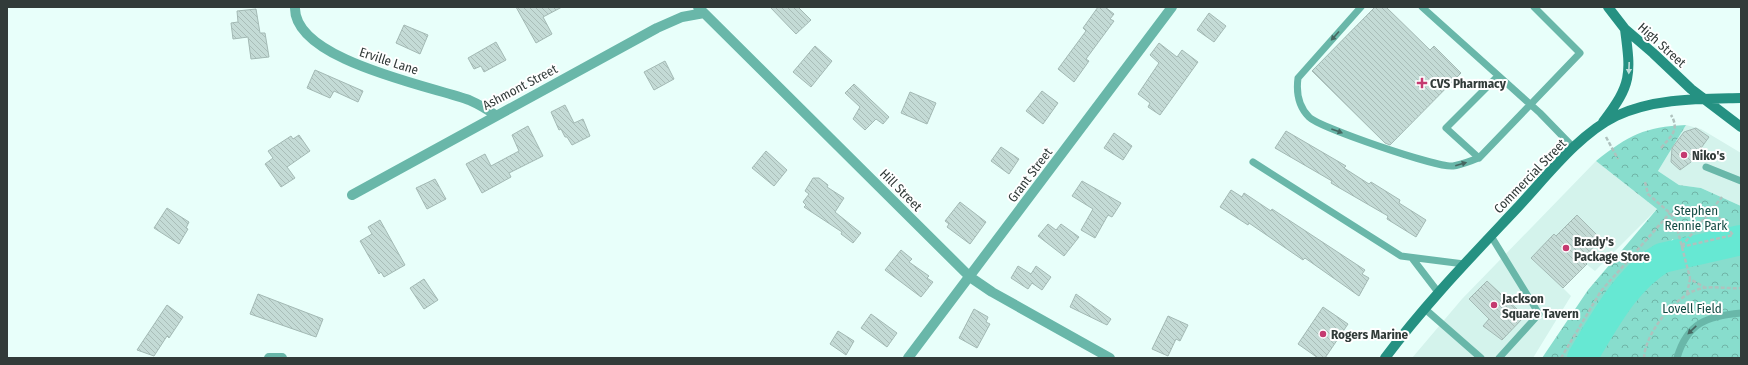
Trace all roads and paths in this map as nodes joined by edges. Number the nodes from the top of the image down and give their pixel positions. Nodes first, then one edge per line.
1 (295, 7) edge
2 (1172, 7) edge
3 (1361, 7) edge
4 (1422, 7) edge
5 (1534, 7) edge
6 (1612, 9) edge
7 (701, 10) edge
8 (1624, 29) junction
9 (1498, 76) junction
10 (1741, 98) edge
11 (1702, 99) junction
12 (1664, 102) junction
13 (1530, 105) junction
14 (495, 115) junction
15 (1599, 126) junction
16 (1741, 127) edge
17 (1574, 148) junction
18 (1661, 148) dead end
19 (1479, 158) junction
20 (1618, 159) dead end
21 (1253, 162) dead end
22 (1706, 167) dead end
23 (1741, 181) edge
24 (1645, 182) dead end
25 (352, 195) dead end
26 (1722, 197) dead end
27 (1713, 210) junction
28 (1670, 213) junction
29 (1491, 236) junction
30 (1681, 247) junction
31 (1412, 258) junction
32 (1464, 264) junction
33 (970, 277) junction
34 (1690, 278) dead end
35 (1704, 287) junction
36 (1741, 288) edge
37 (1438, 292) junction
38 (1686, 294) junction
39 (1425, 309) junction
40 (1741, 313) edge
41 (1388, 357) edge
42 (269, 358) edge
43 (282, 358) edge
44 (908, 358) edge
45 (1110, 358) edge
46 (1481, 358) edge
47 (1499, 358) edge
48 (1561, 358) edge
49 (1644, 358) edge
50 (1677, 358) edge

1 - 14 street, Erville Lane
2 - 33 street, Grant Street
3 -> 19 lane
4 - 9 lane
5 - 13 lane
6 - 8 main road, High Street
7 - 14 street, Ashmont Street
7 - 33 street, Hill Street
8 - 11 main road, High Street
8 -> 15 main road
9 - 13 lane
9 - 19 lane
10 - 11 main road, Commercial Street
11 - 12 main road, Commercial Street
11 - 16 main road, High Street
12 - 15 main road, Commercial Street
12 - 18 path
13 - 17 lane
13 - 19 lane
14 - 25 street, Ashmont Street
15 - 17 main road, Commercial Street
15 - 20 path
17 - 29 main road, Commercial Street
21 - 31 lane
22 - 23 lane
24 - 28 path
26 - 27 path
27 - 30 path
27 - 30 path
28 - 30 path
28 - 48 path
29 - 32 main road, Commercial Street
29 - 47 lane
30 - 34 path
31 - 32 lane
31 - 37 lane
32 - 37 main road, Commercial Street
33 - 44 street, Grant Street
33 - 45 street, Hill Street
35 - 36 path
35 - 38 path
35 - 38 path
37 - 39 main road, Commercial Street
38 - 49 path
39 - 41 main road, Commercial Street
39 - 46 lane
40 -> 50 lane
42 - 43 street

